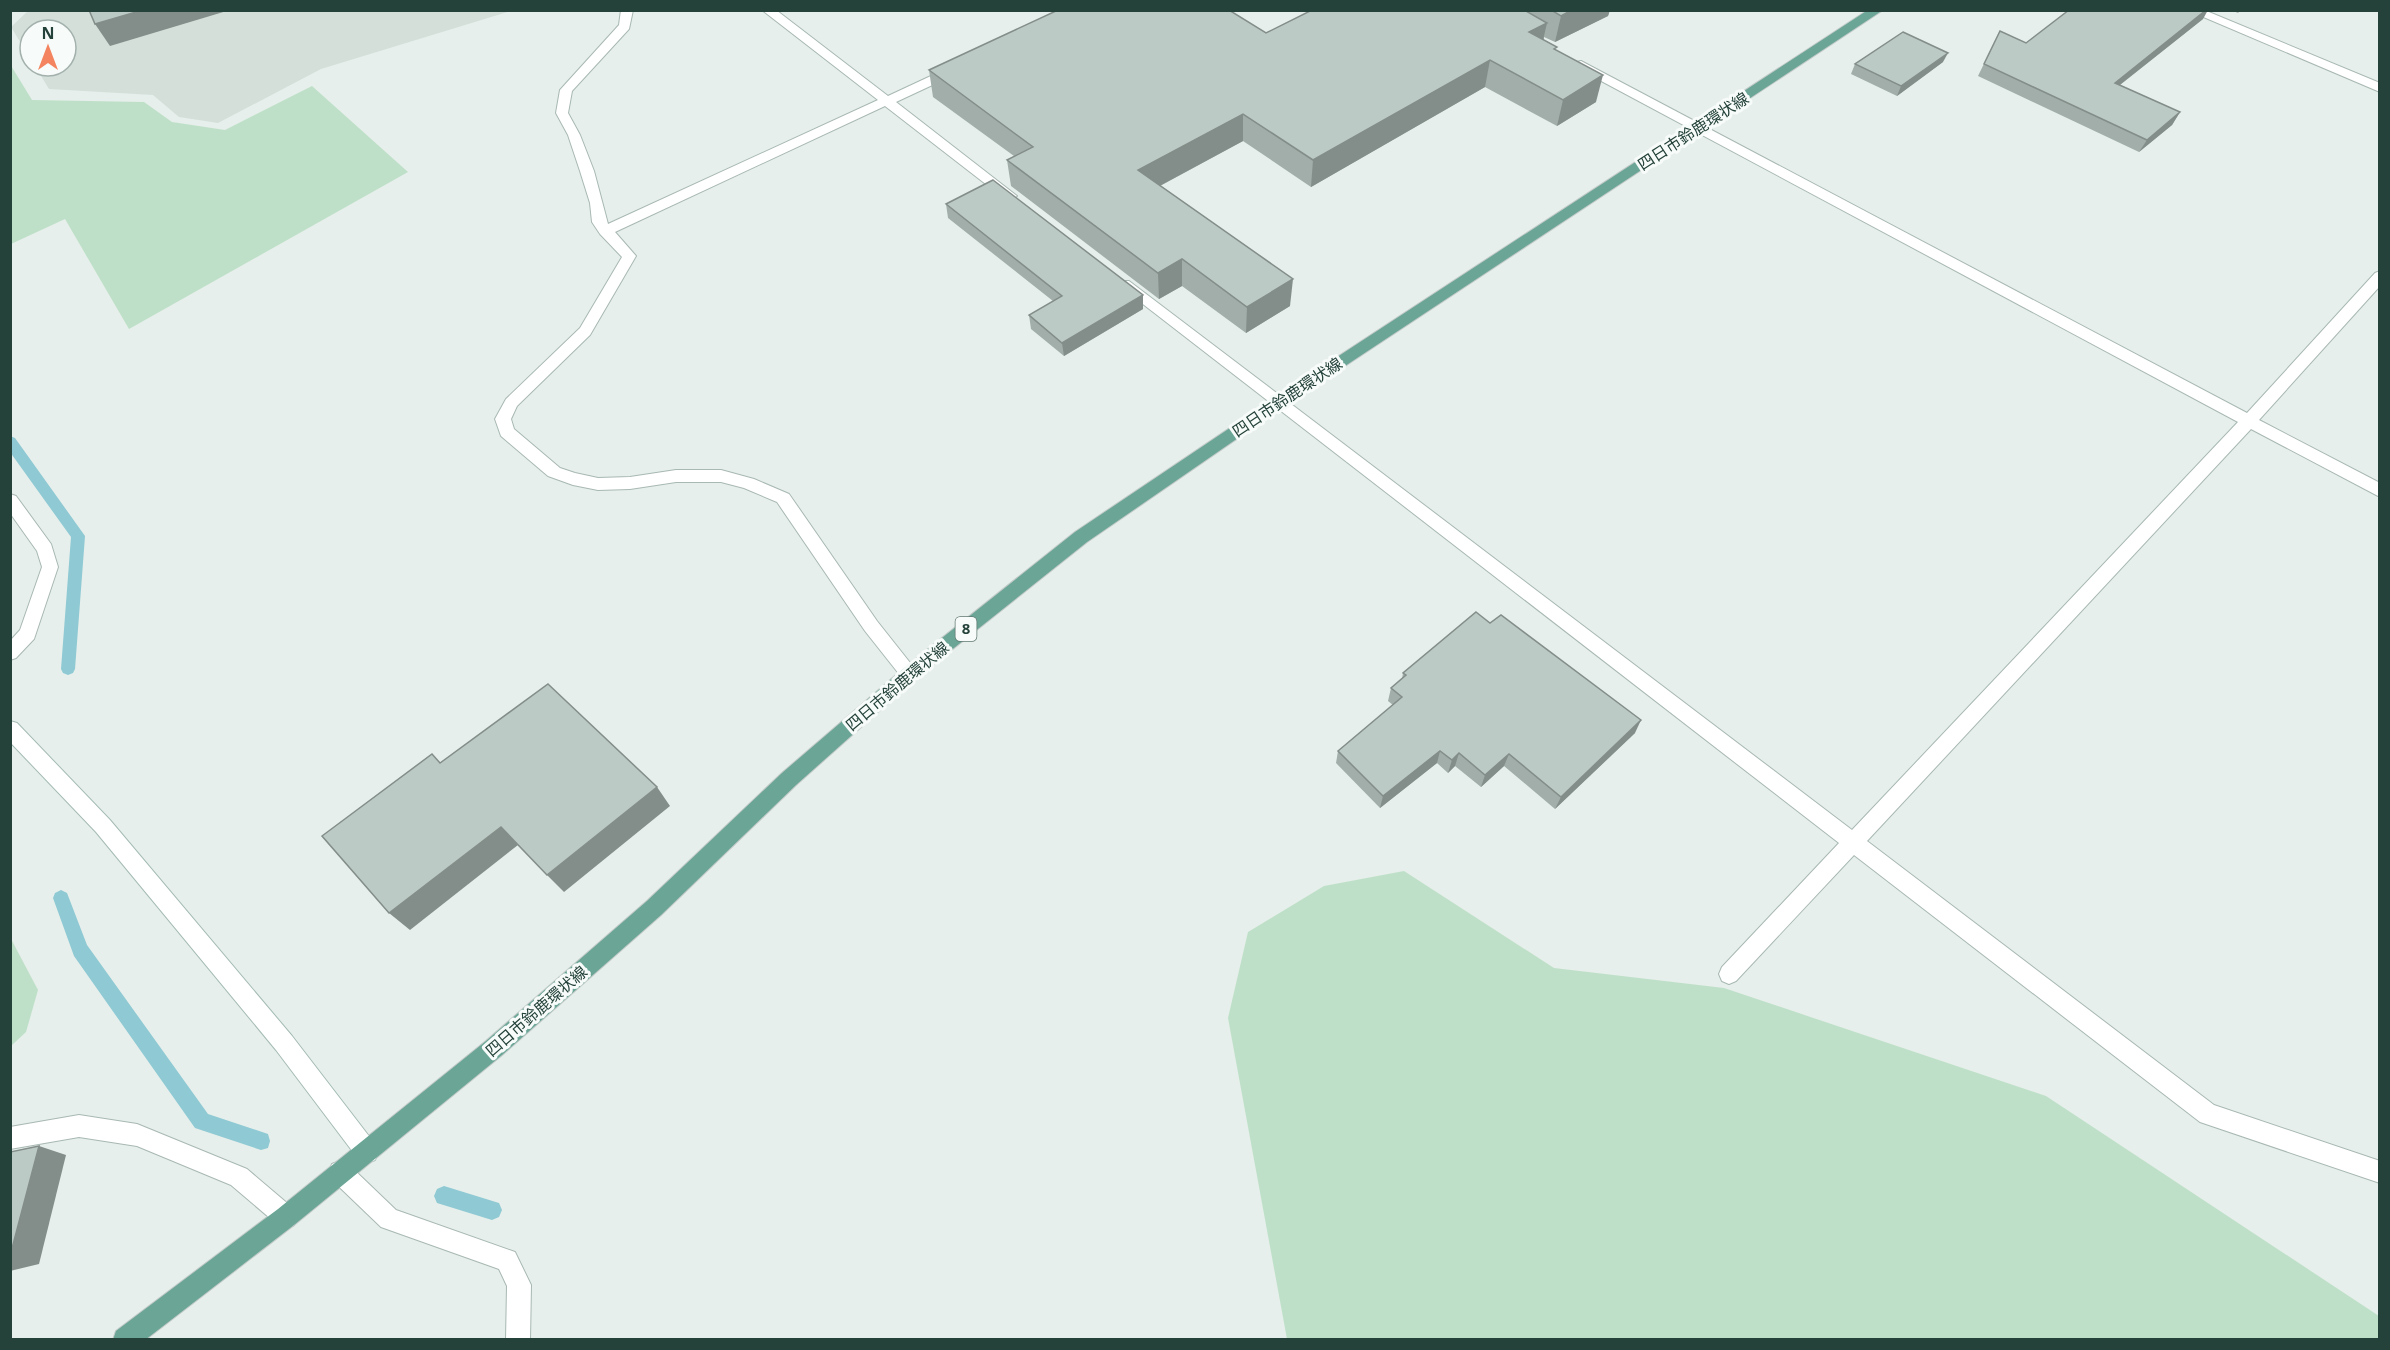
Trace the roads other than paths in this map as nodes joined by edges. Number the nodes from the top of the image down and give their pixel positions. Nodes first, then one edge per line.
1 (627, 10) edge
2 (768, 10) edge
3 (1877, 10) edge
4 (2193, 10) edge
5 (1573, 61) edge
6 (960, 68) edge
7 (2379, 88) edge
8 (886, 101) junction
9 (1698, 128) junction
10 (1017, 202) edge
11 (605, 231) junction
12 (1110, 273) edge
13 (2379, 276) edge
14 (1278, 403) junction
15 (2248, 422) junction
16 (2379, 491) edge
17 (10, 500) edge
18 (10, 653) edge
19 (909, 674) junction
20 (10, 729) edge
21 (1853, 841) junction
22 (1729, 974) dead end
23 (10, 1138) edge
24 (367, 1152) junction
25 (340, 1172) junction
26 (2379, 1172) edge
27 (286, 1217) junction
28 (125, 1340) edge
29 (518, 1340) edge

1 - 11 street
2 - 8 street
3 - 9 main road, 四日市鈴鹿環状線 / 8
4 - 7 street
5 - 9 street
6 - 8 street
8 - 10 street
8 - 11 street
9 - 14 main road, 四日市鈴鹿環状線 / 8
9 - 15 street
11 - 19 street
12 - 14 street
13 - 15 street
14 - 19 main road, 四日市鈴鹿環状線 / 8
14 - 21 street
15 - 16 street
15 - 21 street
17 - 18 street
19 - 24 main road, 四日市鈴鹿環状線 / 8
20 - 24 street
21 - 22 street
21 - 26 street
23 - 27 street
24 - 25 main road, 四日市鈴鹿環状線 / 8
25 - 27 main road, 四日市鈴鹿環状線 / 8
25 - 29 street
27 - 28 main road, 四日市鈴鹿環状線 / 8

